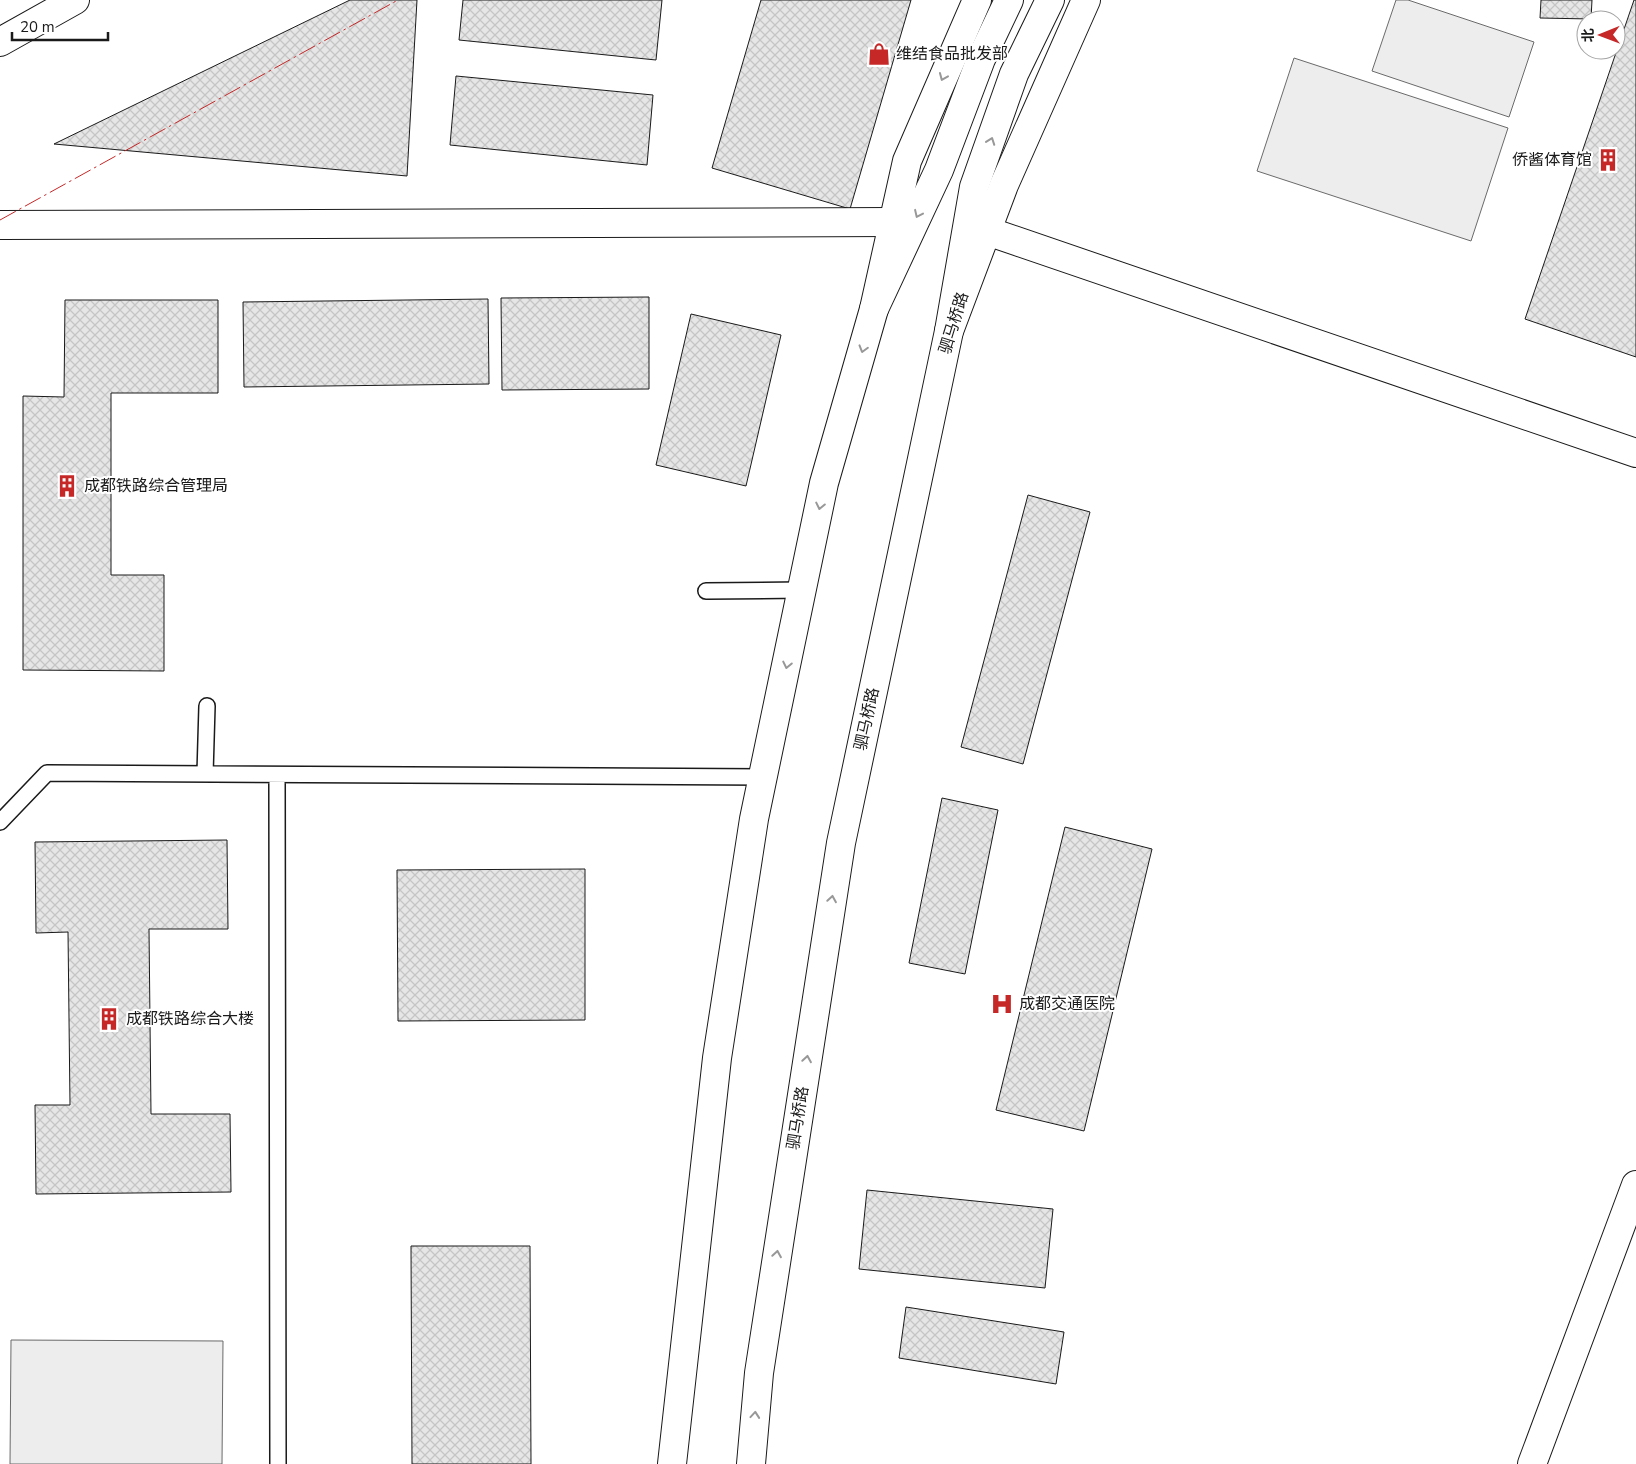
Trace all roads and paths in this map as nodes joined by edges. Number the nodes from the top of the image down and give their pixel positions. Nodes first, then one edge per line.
1 (75, 0) edge
2 (977, 0) edge
3 (1009, 0) edge
4 (1050, 0) edge
5 (1086, 0) edge
6 (0, 42) edge
7 (893, 222) junction
8 (0, 225) edge
9 (987, 231) junction
10 (874, 309) junction
11 (949, 331) junction
12 (1636, 453) edge
13 (802, 590) junction
14 (706, 591) dead end
15 (207, 706) dead end
16 (205, 774) junction
17 (277, 775) junction
18 (764, 777) junction
19 (0, 822) edge
20 (1636, 1185) edge
21 (278, 1464) edge
22 (672, 1464) edge
23 (751, 1464) edge
24 (1532, 1464) edge

1 - 6 main road
2 -> 7 main road
3 -> 10 main road
11 -> 4 main road
5 - 9 main road, 驷马桥路
7 - 8 main road
7 - 10 main road
9 - 11 main road, 驷马桥路
9 - 12 main road
10 -> 13 main road
23 -> 11 main road, 驷马桥路
13 - 14 lane
13 -> 18 main road
15 - 16 lane
16 - 17 lane
16 - 19 lane
17 - 18 lane
17 - 21 lane
18 - 22 main road
20 - 24 main road

